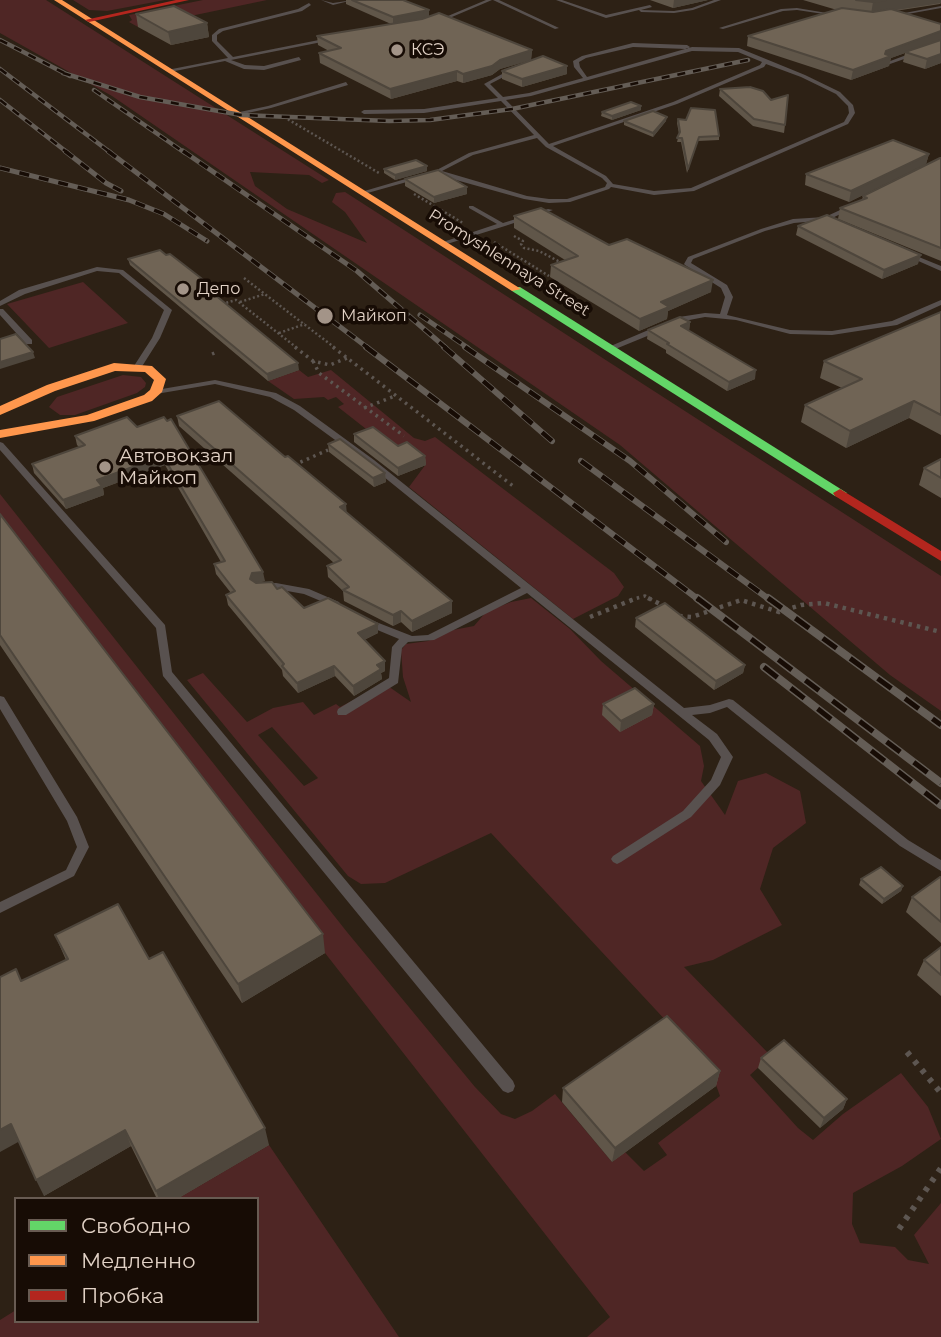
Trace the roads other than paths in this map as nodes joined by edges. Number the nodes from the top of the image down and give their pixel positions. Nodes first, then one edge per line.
1 (57, 0) edge
2 (186, 0) edge
3 (323, 0) edge
4 (351, 0) edge
5 (493, 0) edge
6 (558, 0) edge
7 (719, 0) edge
8 (783, 0) edge
9 (309, 4) dead end
10 (650, 6) dead end
11 (941, 7) edge
12 (792, 9) junction
13 (632, 10) junction
14 (849, 16) edge
15 (886, 17) edge
16 (89, 20) junction
17 (430, 22) edge
18 (557, 28) dead end
19 (721, 28) dead end
20 (337, 38) edge
21 (941, 44) edge
22 (708, 48) junction
23 (229, 59) junction
24 (299, 59) dead end
25 (765, 62) junction
26 (888, 63) edge
27 (524, 66) edge
28 (170, 70) junction
29 (586, 79) junction
30 (346, 84) edge
31 (500, 100) junction
32 (364, 112) dead end
33 (238, 113) junction
34 (536, 136) junction
35 (548, 146) junction
36 (438, 172) junction
37 (608, 185) junction
38 (364, 192) junction
39 (555, 201) junction
40 (861, 201) edge
41 (471, 207) dead end
42 (550, 210) junction
43 (827, 219) junction
44 (557, 221) edge
45 (836, 223) edge
46 (500, 226) junction
47 (445, 243) junction
48 (904, 253) edge
49 (941, 269) edge
50 (941, 302) edge
51 (0, 304) edge
52 (0, 312) edge
53 (723, 317) junction
54 (29, 342) dead end
55 (610, 348) junction
56 (138, 366) junction
57 (156, 392) junction
58 (41, 394) junction
59 (0, 411) edge
60 (71, 422) junction
61 (0, 434) edge
62 (0, 444) edge
63 (941, 557) edge
64 (258, 587) edge
65 (528, 588) junction
66 (350, 612) edge
67 (360, 618) edge
68 (406, 638) junction
69 (0, 700) edge
70 (342, 712) dead end
71 (681, 712) junction
72 (617, 859) dead end
73 (941, 866) edge
74 (0, 908) edge
75 (508, 1086) dead end

1 - 16 main road, Promyshlennaya Street
2 - 16 main road
3 - 4 lane
5 - 17 lane
5 - 18 lane
6 - 13 lane
7 - 13 lane
8 - 12 lane
9 - 23 lane
10 - 13 lane
11 - 15 lane
12 - 14 lane
12 - 19 lane
16 - 28 main road, Promyshlennaya Street
20 - 23 lane
21 - 26 lane
22 - 25 lane
22 - 29 lane
22 - 29 lane
23 - 24 lane
23 - 28 lane
25 - 35 lane
25 - 37 lane
27 - 31 lane
28 - 33 main road, Promyshlennaya Street
29 - 31 lane
30 - 33 lane
31 - 32 lane
31 - 34 lane
33 - 38 main road, Promyshlennaya Street
34 - 35 lane
34 - 36 lane
35 - 37 lane
36 - 38 lane
36 - 39 lane
37 - 39 lane
38 - 47 main road, Promyshlennaya Street
39 - 42 lane
40 - 43 lane
41 - 46 lane
42 - 44 lane
42 - 46 lane
43 - 45 lane
43 - 53 lane
46 - 47 lane
47 - 55 main road, Promyshlennaya Street
48 - 49 lane
50 - 53 lane
51 - 56 lane
52 - 54 lane
53 - 55 lane
55 - 63 main road, Promyshlennaya Street
56 - 57 main road
56 - 58 main road
57 - 60 main road
57 - 65 lane
58 - 59 main road
58 - 60 main road
60 - 61 main road
62 - 75 lane
64 - 66 lane
65 - 68 lane
65 - 71 lane
67 - 68 lane
68 - 70 lane
69 - 74 lane
71 - 72 lane
71 - 73 lane

